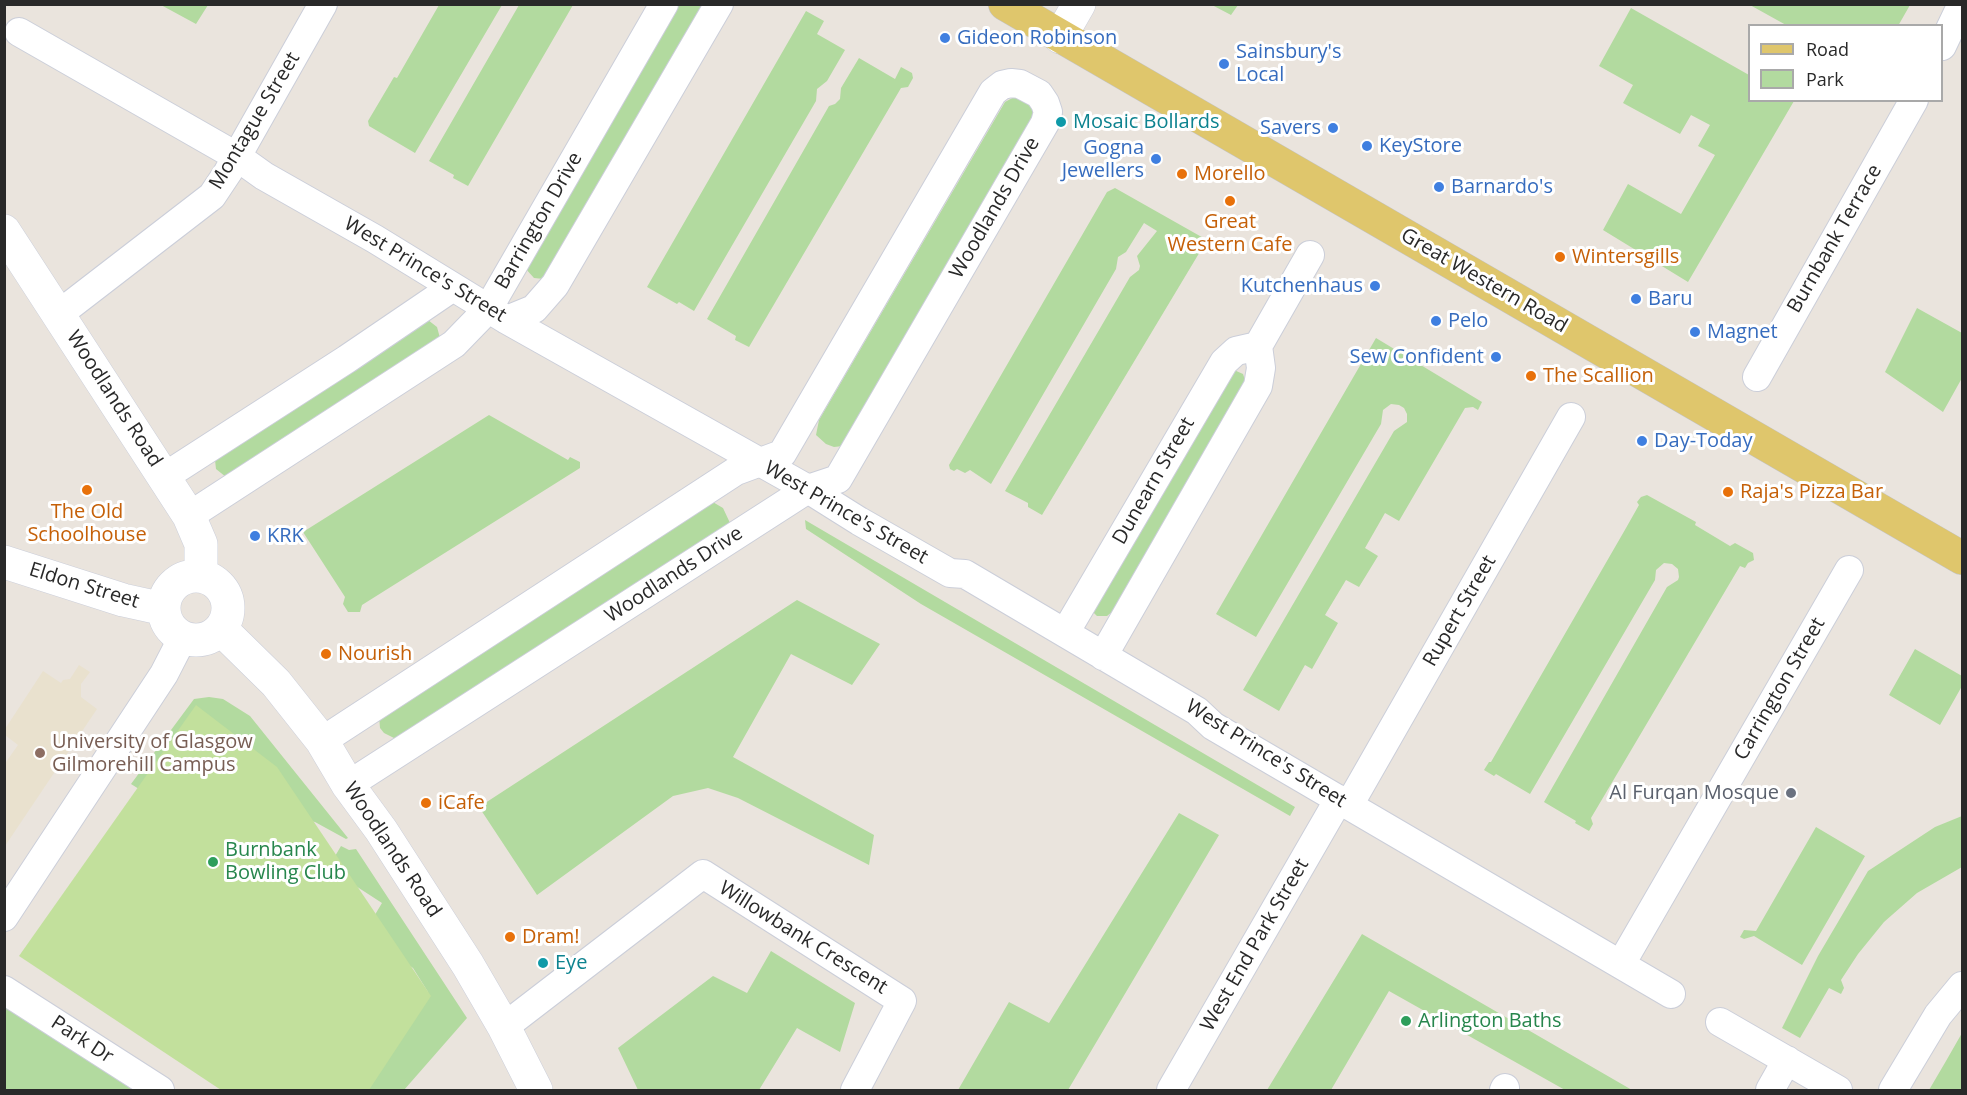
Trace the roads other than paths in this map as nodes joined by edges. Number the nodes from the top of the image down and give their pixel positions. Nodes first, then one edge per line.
1 (323, 4) edge
2 (664, 4) edge
3 (719, 4) edge
4 (1005, 4) edge
5 (1078, 4) edge
6 (1962, 4) edge
7 (19, 32) dead end
8 (1060, 37) junction
9 (1943, 42) edge
10 (1913, 102) edge
11 (236, 156) junction
12 (4, 231) edge
13 (1310, 255) dead end
14 (453, 287) junction
15 (498, 314) junction
16 (59, 315) junction
17 (1258, 346) junction
18 (1757, 377) dead end
19 (1571, 417) dead end
20 (759, 462) junction
21 (164, 477) junction
22 (808, 489) junction
23 (189, 516) junction
24 (1962, 558) edge
25 (4, 562) edge
26 (1849, 570) dead end
27 (201, 575) junction
28 (164, 609) junction
29 (221, 629) junction
30 (1065, 633) junction
31 (183, 638) junction
32 (1103, 656) junction
33 (322, 741) junction
34 (348, 784) junction
35 (1344, 802) junction
36 (4, 917) edge
37 (1621, 964) junction
38 (1962, 986) edge
39 (4, 990) edge
40 (1671, 994) dead end
41 (1720, 1022) dead end
42 (504, 1027) junction
43 (1787, 1060) junction
44 (160, 1090) edge
45 (536, 1090) edge
46 (855, 1090) edge
47 (1172, 1090) edge
48 (1770, 1090) edge
49 (1838, 1090) edge
50 (1893, 1090) edge

1 - 11 street, Montague Street
2 - 15 street, Barrington Drive
3 - 15 street, Barrington Drive
4 - 8 main road, Great Western Road
5 - 8 street
6 - 9 street
7 - 11 street, West Prince's Street
8 - 24 main road, Great Western Road
10 - 18 street, Burnbank Terrace
11 - 14 street, West Prince's Street
11 - 16 street, Montague Street
12 - 16 street, Woodlands Road
13 - 17 street
14 - 15 street, West Prince's Street
14 - 21 street
15 - 20 street, West Prince's Street
15 - 23 street, Barrington Drive
16 - 21 street, Woodlands Road
17 - 30 street, Dunearn Street
17 - 32 street
19 - 35 street, Rupert Street
20 - 22 street, West Prince's Street
20 - 22 street, Woodlands Drive
20 - 33 street, Woodlands Drive
21 - 23 street, Woodlands Road
22 - 30 street, West Prince's Street
22 - 34 street, Woodlands Drive
23 - 27 street, Woodlands Road
25 - 28 street, Eldon Street
26 - 37 street, Carrington Street
27 - 28 street
27 - 29 street
28 - 31 street
29 - 31 street
29 - 33 street, Woodlands Road
30 - 32 street, West Prince's Street
31 - 36 street
32 - 35 street, West Prince's Street
33 - 34 street, Woodlands Road
34 - 42 street, Woodlands Road
35 - 37 street, West Prince's Street
35 - 47 street, West End Park Street
37 - 40 street, West Prince's Street
38 - 50 street
39 - 44 street, Park Dr
41 - 43 street
42 - 45 street, Woodlands Road
42 - 46 street, Willowbank Crescent
43 - 48 street
43 - 49 street

